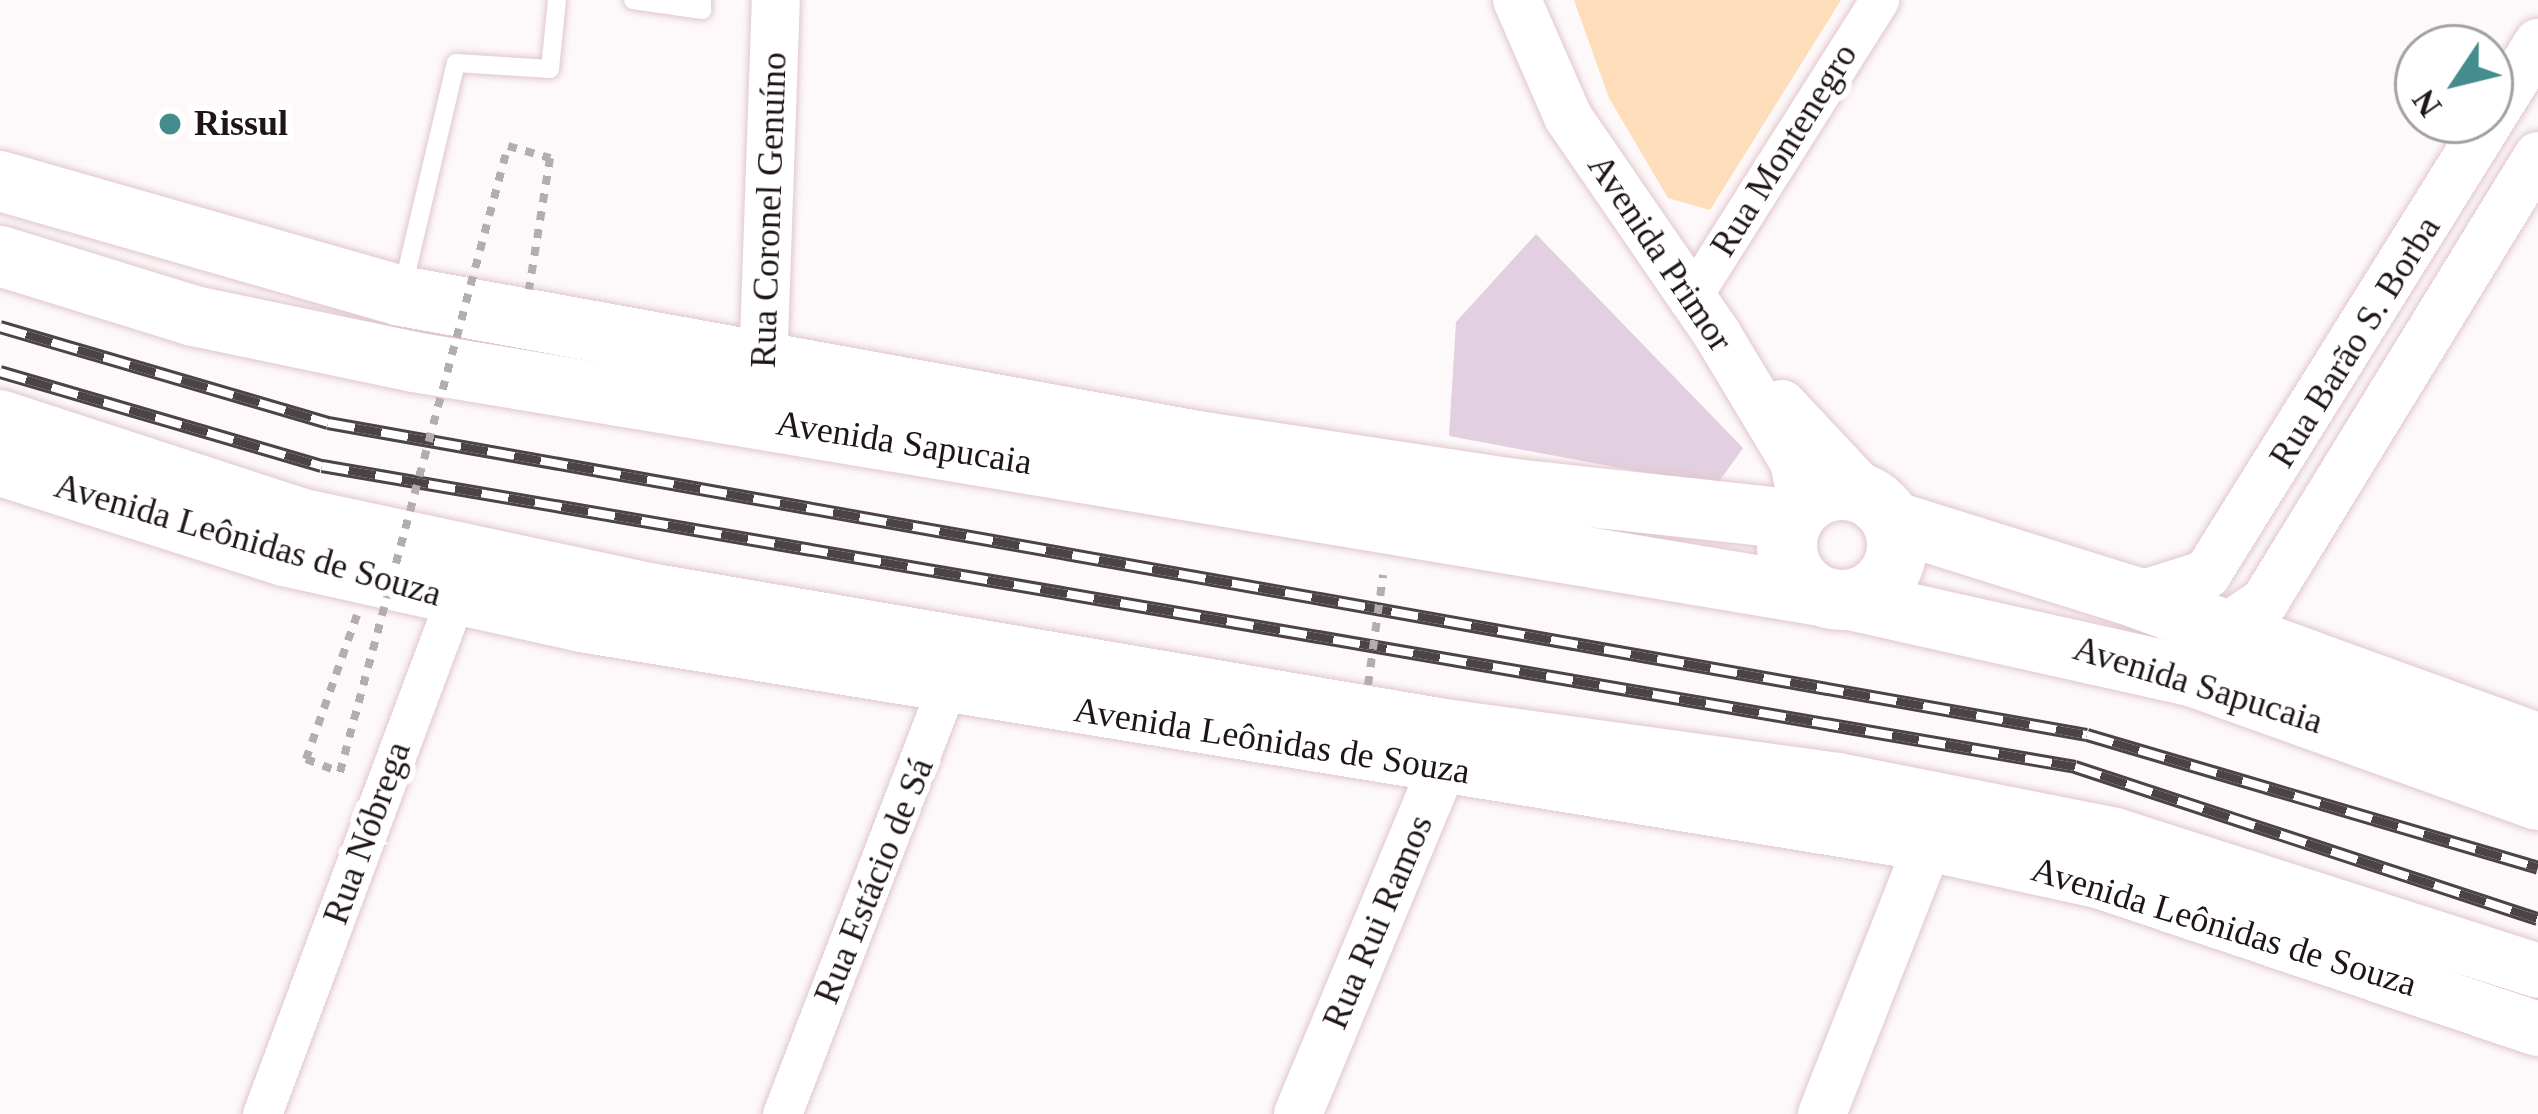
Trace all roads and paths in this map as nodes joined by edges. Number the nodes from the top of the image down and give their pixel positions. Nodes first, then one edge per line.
1 (556, 0) edge
2 (633, 0) edge
3 (702, 0) edge
4 (776, 0) edge
5 (1517, 0) edge
6 (1879, 0) edge
7 (2536, 52) edge
8 (2538, 155) edge
9 (0, 181) edge
10 (0, 256) edge
11 (529, 289) dead end
12 (401, 296) junction
13 (1703, 317) junction
14 (766, 361) junction
15 (2331, 381) junction
16 (2380, 415) junction
17 (759, 420) junction
18 (4, 444) edge
19 (1880, 509) junction
20 (1798, 512) junction
21 (1383, 575) dead end
22 (464, 576) junction
23 (1833, 597) junction
24 (2134, 597) junction
25 (357, 615) dead end
26 (2230, 631) junction
27 (2104, 653) junction
28 (955, 666) junction
29 (1368, 685) dead end
30 (2538, 743) edge
31 (1443, 748) junction
32 (2538, 800) edge
33 (1938, 823) junction
34 (2519, 992) edge
35 (262, 1114) edge
36 (782, 1114) edge
37 (1298, 1114) edge
38 (1822, 1114) edge

1 - 12 lane
2 - 3 lane
4 - 14 street, Rua Coronel Genuíno
5 - 13 street, Avenida Primor
6 - 13 street, Rua Montenegro
7 - 15 street, Rua Barão S. Borba
8 - 16 street, Rua Barão S. Borba
9 - 12 main road, Avenida Sapucaia
10 - 17 main road, Avenida Sapucaia
11 - 25 path, bridge
12 - 14 main road, Avenida Sapucaia
13 - 19 street
13 - 20 street, Avenida Primor
14 - 17 street, Rua Coronel Genuíno
14 - 20 main road, Avenida Sapucaia
15 - 16 street
15 - 24 street, Rua Barão S. Borba
16 - 26 street, Rua Barão S. Borba
17 - 23 main road, Avenida Sapucaia
18 - 22 main road, Avenida Leônidas de Souza
19 - 20 main road
19 - 23 main road
19 - 24 main road, Avenida Sapucaia
20 - 23 main road
21 - 29 path, bridge
22 - 28 main road, Avenida Leônidas de Souza
22 - 35 street, Rua Nóbrega
23 - 27 main road, Avenida Sapucaia
24 - 26 main road, Avenida Sapucaia
26 - 27 street, Rua Barão S. Borba
26 - 30 main road, Avenida Sapucaia
27 - 32 main road, Avenida Sapucaia
28 - 31 main road, Avenida Leônidas de Souza
28 - 36 street, Rua Estácio de Sá
31 - 33 main road, Avenida Leônidas de Souza
31 - 37 street, Rua Rui Ramos
33 - 34 main road, Avenida Leônidas de Souza
33 - 38 street

